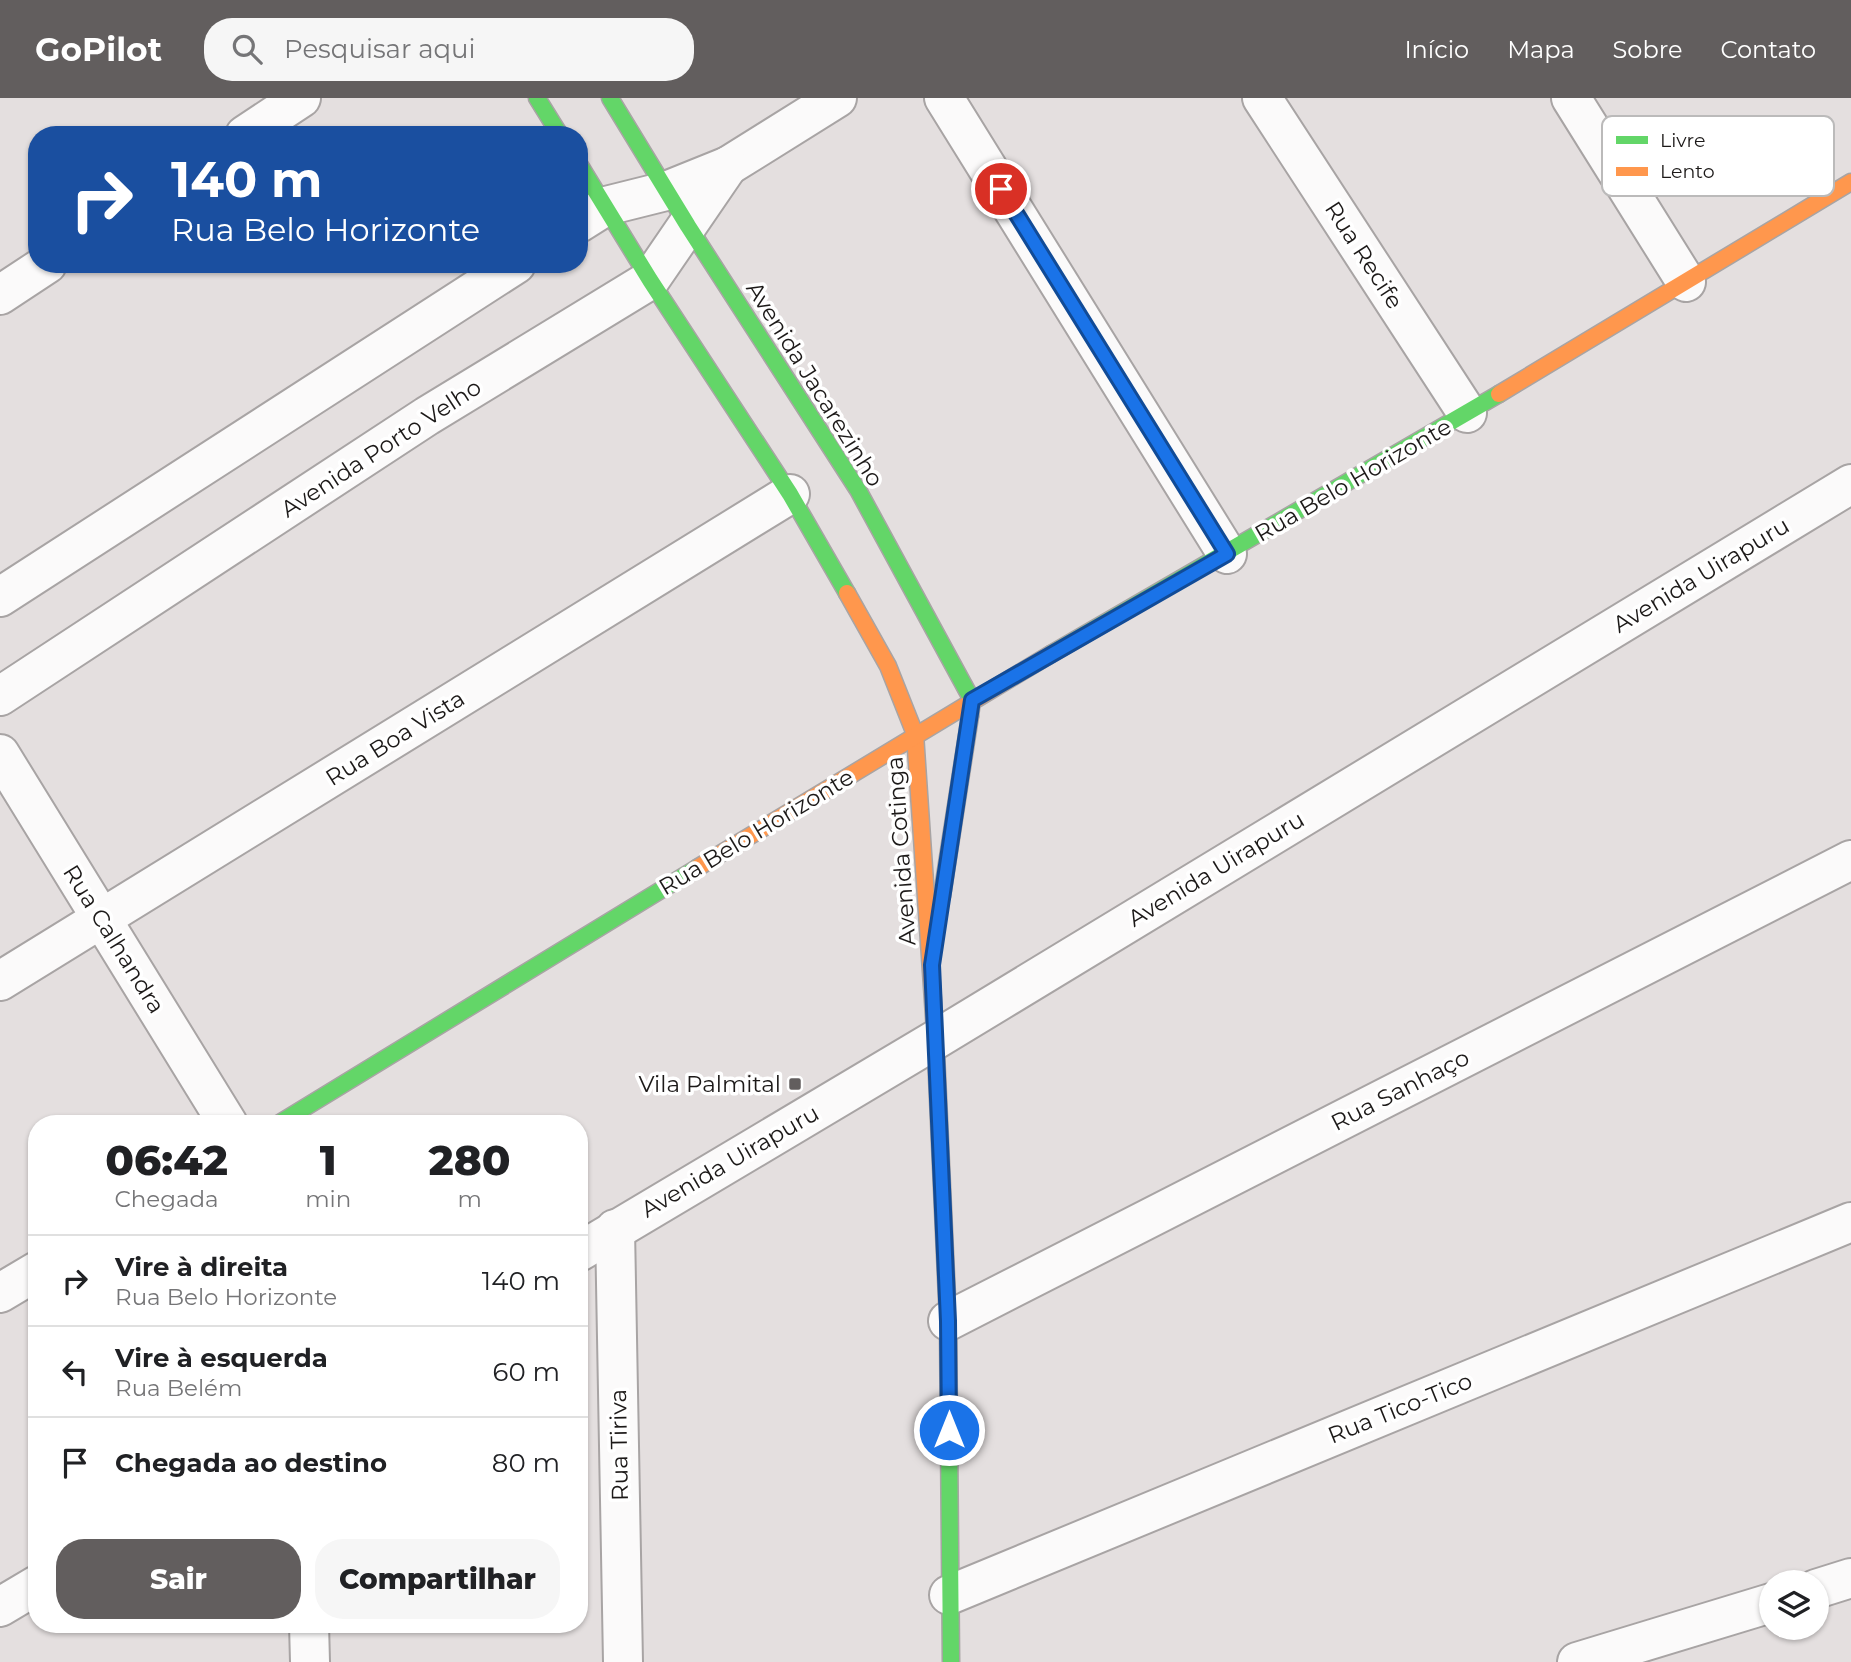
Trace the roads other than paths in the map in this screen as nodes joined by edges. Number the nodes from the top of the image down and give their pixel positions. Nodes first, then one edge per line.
1 (301, 98) edge
2 (537, 98) edge
3 (610, 98) edge
4 (837, 98) edge
5 (944, 98) edge
6 (1262, 98) edge
7 (1571, 98) edge
8 (259, 126) edge
9 (554, 126) edge
10 (1602, 148) edge
11 (728, 166) junction
12 (1851, 182) edge
13 (666, 191) junction
14 (1834, 192) edge
15 (1632, 196) edge
16 (1828, 196) edge
17 (588, 197) edge
18 (593, 215) edge
19 (688, 226) junction
20 (33, 273) edge
21 (502, 273) edge
22 (650, 280) junction
23 (1686, 282) junction
24 (0, 295) edge
25 (1467, 413) junction
26 (1851, 484) edge
27 (790, 494) junction
28 (1227, 554) junction
29 (0, 597) edge
30 (0, 696) edge
31 (972, 700) junction
32 (915, 734) junction
33 (0, 754) edge
34 (1851, 860) edge
35 (101, 920) junction
36 (932, 965) junction
37 (0, 981) edge
38 (934, 1040) junction
39 (222, 1115) edge
40 (293, 1115) edge
41 (1851, 1222) edge
42 (615, 1229) junction
43 (588, 1246) edge
44 (28, 1276) edge
45 (0, 1293) edge
46 (948, 1321) junction
47 (1851, 1578) edge
48 (1829, 1585) edge
49 (28, 1590) edge
50 (949, 1595) junction
51 (0, 1607) edge
52 (1759, 1607) edge
53 (309, 1633) edge
54 (310, 1662) edge
55 (623, 1662) edge
56 (951, 1662) edge
57 (1577, 1662) edge

1 - 8 street
2 - 9 street
3 - 13 street, Avenida Jacarezinho
4 - 11 street, Avenida Porto Velho
5 - 28 street
6 - 25 street, Rua Recife
7 - 10 street
11 - 13 street, Avenida Porto Velho
11 - 19 street, Avenida Porto Velho
12 - 14 street, Rua Belo Horizonte
13 - 18 street, Avenida Porto Velho
13 - 19 street, Avenida Jacarezinho
15 - 23 street
16 - 23 street, Rua Belo Horizonte
17 - 18 street
18 - 22 street
19 - 22 street, Avenida Porto Velho
19 - 31 street, Avenida Jacarezinho
20 - 24 street
21 - 29 street
22 - 27 street
22 - 30 street, Avenida Porto Velho
23 - 25 street, Rua Belo Horizonte
25 - 28 street, Rua Belo Horizonte
26 - 38 street, Avenida Uirapuru
27 - 32 street
27 - 35 street, Rua Boa Vista
28 - 31 street, Rua Belo Horizonte
31 - 32 street, Rua Belo Horizonte
31 - 36 street, Avenida Cotinga
32 - 36 street, Avenida Cotinga
32 - 40 street, Rua Belo Horizonte
33 - 35 street, Rua Calhandra
34 - 46 street, Rua Sanhaço
35 - 37 street, Rua Boa Vista
35 - 39 street, Rua Calhandra
36 - 38 street, Avenida Cotinga
38 - 42 street, Avenida Uirapuru
38 - 46 street, Avenida Cotinga
41 - 50 street, Rua Tico-Tico
42 - 43 street, Avenida Uirapuru
42 - 55 street, Rua Tiriva
44 - 45 street
46 - 50 street, Avenida Cotinga
47 - 48 street
49 - 51 street
50 - 56 street, Avenida Cotinga
52 - 57 street
53 - 54 street

